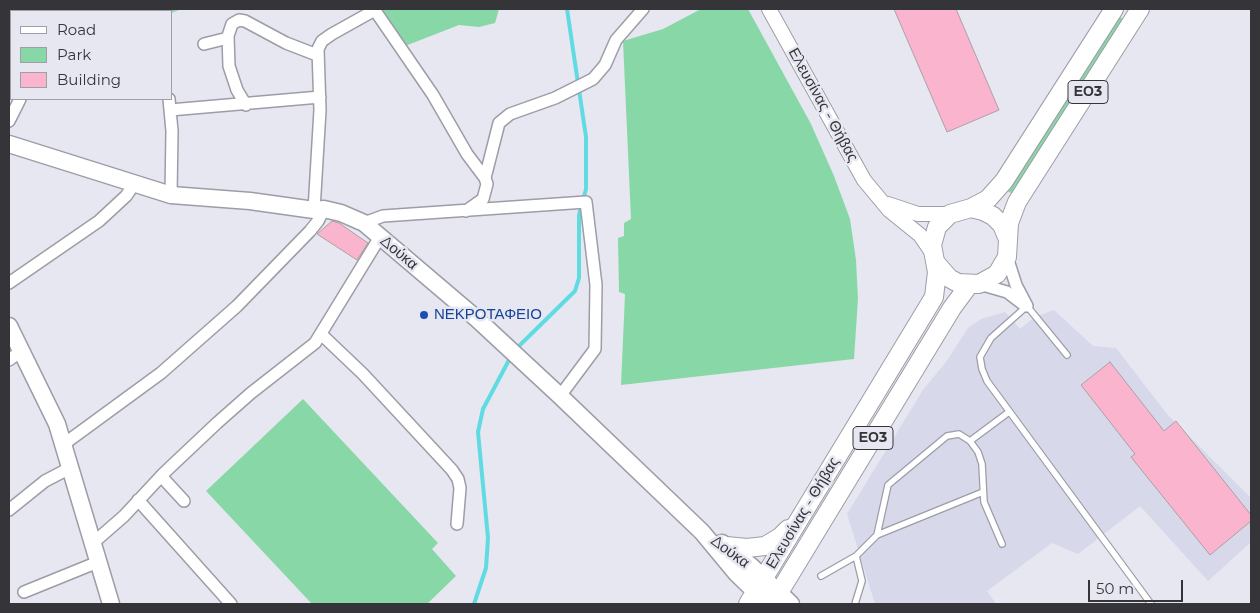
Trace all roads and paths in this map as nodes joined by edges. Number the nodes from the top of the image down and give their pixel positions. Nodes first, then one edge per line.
1 (234, 9) edge
2 (374, 9) edge
3 (643, 9) edge
4 (769, 9) edge
5 (1114, 9) edge
6 (1140, 9) edge
7 (239, 20) junction
8 (228, 38) junction
9 (204, 44) dead end
10 (317, 55) junction
11 (320, 97) junction
12 (20, 100) edge
13 (168, 102) edge
14 (246, 105) junction
15 (9, 121) edge
16 (9, 144) edge
17 (485, 178) junction
18 (135, 183) junction
19 (172, 195) junction
20 (879, 200) junction
21 (970, 208) junction
22 (319, 209) junction
23 (463, 212) junction
24 (950, 214) junction
25 (364, 223) junction
26 (380, 236) junction
27 (1007, 237) junction
28 (1007, 257) junction
29 (934, 259) junction
30 (9, 283) edge
31 (974, 284) junction
32 (1027, 306) junction
33 (9, 326) edge
34 (321, 334) junction
35 (1067, 354) dead end
36 (15, 355) edge
37 (560, 396) junction
38 (1009, 412) junction
39 (970, 441) junction
40 (64, 444) junction
41 (70, 468) junction
42 (162, 476) junction
43 (983, 492) junction
44 (138, 500) junction
45 (184, 501) dead end
46 (808, 506) junction
47 (9, 510) edge
48 (457, 524) dead end
49 (702, 532) junction
50 (877, 535) junction
51 (93, 543) junction
52 (1002, 544) dead end
53 (726, 546) junction
54 (856, 556) junction
55 (98, 562) junction
56 (821, 576) dead end
57 (755, 591) edge
58 (24, 592) dead end
59 (778, 601) edge
60 (111, 604) edge
61 (231, 604) edge
62 (855, 604) edge
63 (1151, 604) edge

1 - 7 street
2 - 10 street
2 - 17 street
3 - 17 street
4 - 20 street, Ελευσίνας - Θήβας
5 - 21 main road, ΕΟ3
6 - 27 main road, ΕΟ3
7 - 8 street
7 - 10 street
8 - 9 street
8 - 14 street
10 - 11 street
11 - 14 street
11 - 22 street
12 - 15 street
13 - 14 street
13 - 19 street
16 - 18 main road, Δούκα
17 - 23 street
18 - 19 main road, Δούκα
18 - 30 street
19 - 22 main road, Δούκα
20 - 24 street
20 - 29 street, Ελευσίνας - Θήβας
21 - 24 main road, ΕΟ3
21 - 27 main road
22 - 25 main road, Δούκα
22 - 40 street
23 - 25 street
23 - 37 street
24 - 29 main road, Ελευσίνας - Θήβας / ΕΟ3
25 - 26 main road, Δούκα
26 - 34 street
26 - 37 main road, Δούκα
27 - 28 main road, ΕΟ3
28 - 31 main road, Ελευσίνας - Θήβας / ΕΟ3
28 - 32 street
29 - 31 main road
29 - 46 main road, Ελευσίνας - Θήβας / ΕΟ3
31 - 32 street
31 - 59 main road, Ελευσίνας - Θήβας / ΕΟ3
32 - 35 lane
32 - 38 lane
33 - 36 main road
34 - 42 street
34 - 48 street
36 - 40 main road
37 - 49 main road, Δούκα
38 - 39 lane
38 - 63 lane
39 - 43 lane
39 - 50 lane
40 - 41 main road
41 - 47 street
41 - 51 main road
42 - 44 street
42 - 45 street
43 - 50 lane
43 - 52 lane
44 - 51 street
44 - 61 street
46 - 53 main road, ΕΟ3
46 - 57 main road, Ελευσίνας - Θήβας / ΕΟ3
49 - 53 main road, Δούκα
49 - 57 main road, Δούκα
50 - 54 lane
51 - 55 main road
53 - 57 main road, Δούκα
54 - 56 lane
54 - 62 lane
55 - 58 street
55 - 60 main road
57 - 59 main road, Δούκα

